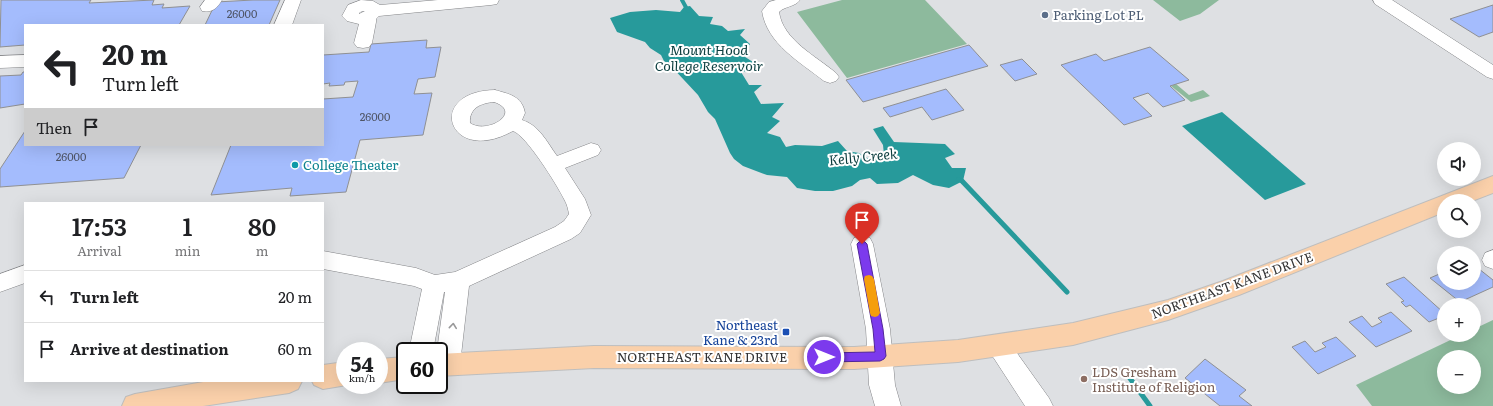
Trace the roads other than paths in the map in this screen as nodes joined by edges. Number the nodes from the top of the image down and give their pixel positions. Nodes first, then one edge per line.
1 (293, 0) edge
2 (492, 0) edge
3 (792, 0) edge
4 (1381, 0) edge
5 (283, 24) edge
6 (362, 43) dead end
7 (24, 61) edge
8 (0, 62) edge
9 (1493, 72) edge
10 (830, 77) dead end
11 (511, 123) dead end
12 (591, 150) dead end
13 (554, 165) junction
14 (1493, 184) edge
15 (1468, 194) edge
16 (1437, 206) edge
17 (862, 244) dead end
18 (324, 260) edge
19 (24, 274) edge
20 (458, 281) junction
21 (0, 283) edge
22 (434, 284) junction
23 (423, 342) edge
24 (448, 342) edge
25 (998, 346) junction
26 (880, 356) junction
27 (448, 365) edge
28 (336, 375) edge
29 (324, 377) edge
30 (283, 382) edge
31 (135, 406) edge
32 (888, 406) edge
33 (1040, 406) edge

1 - 5 street
2 - 6 street
3 - 10 street
4 - 9 street
7 - 8 street
11 - 13 street
12 - 13 street
13 - 20 street
14 - 15 main road
16 - 25 main road, NORTHEAST KANE DRIVE
17 - 26 street
18 - 22 street
19 - 21 street
20 - 22 street
24 -> 20 street
22 - 23 street
25 - 26 main road, NORTHEAST KANE DRIVE
25 - 33 street
26 - 27 main road, NORTHEAST KANE DRIVE
26 - 32 street
28 - 29 main road
30 - 31 main road

